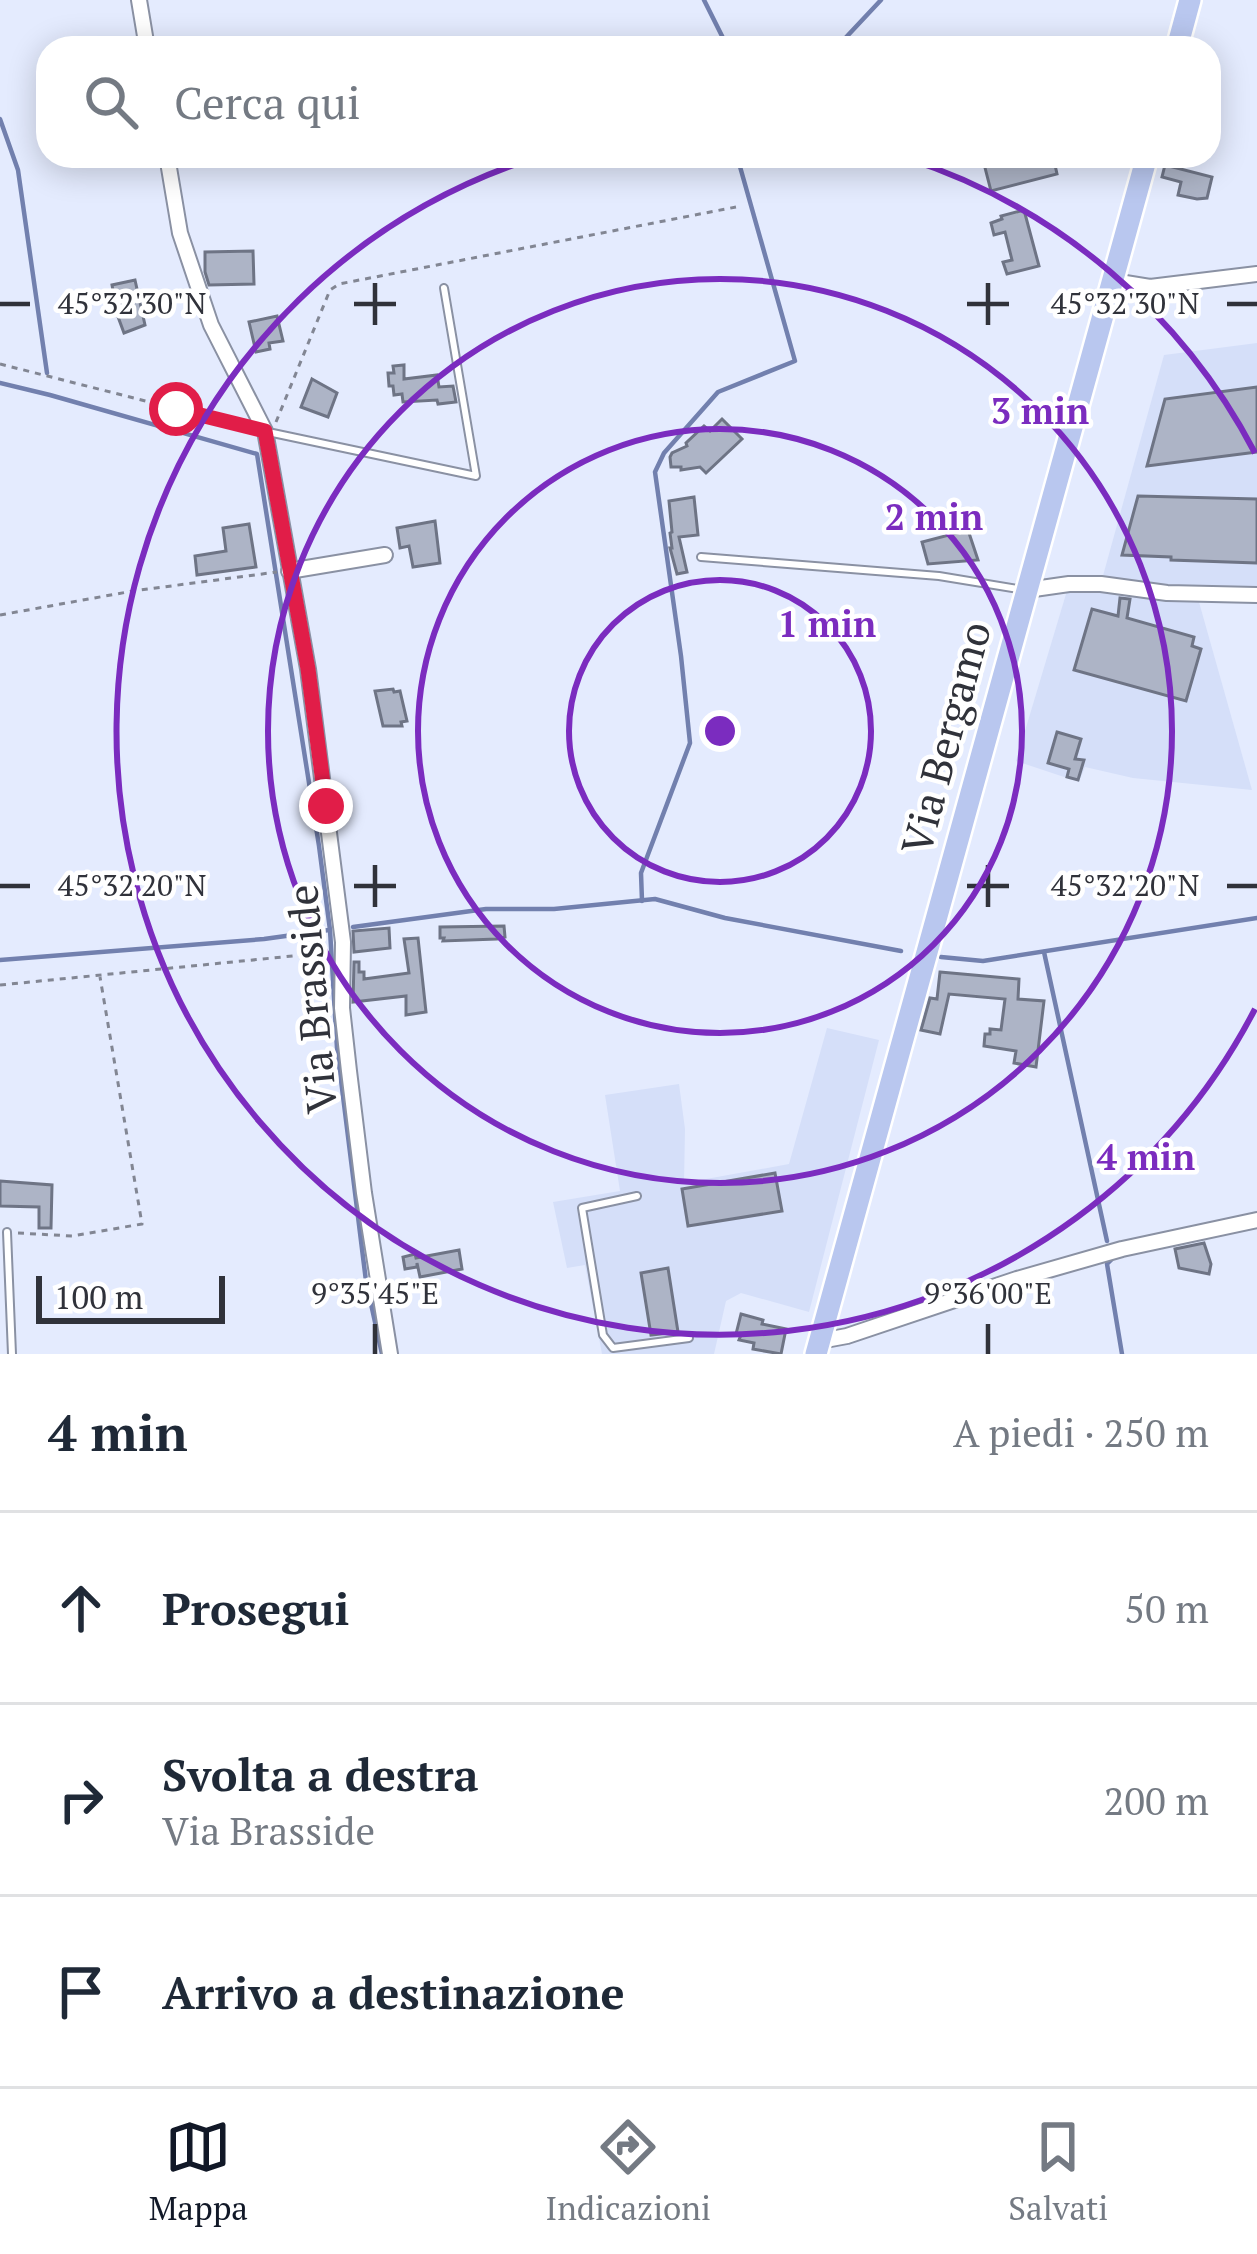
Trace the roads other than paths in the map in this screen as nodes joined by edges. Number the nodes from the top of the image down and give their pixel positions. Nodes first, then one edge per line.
1 (139, 0) edge
2 (1190, 0) edge
3 (145, 36) edge
4 (1180, 36) edge
5 (168, 168) edge
6 (1144, 168) edge
7 (1257, 274) edge
8 (1113, 281) junction
9 (444, 288) dead end
10 (265, 431) junction
11 (385, 555) dead end
12 (701, 557) dead end
13 (289, 571) junction
14 (1028, 590) junction
15 (1257, 596) edge
16 (637, 1196) dead end
17 (1257, 1220) edge
18 (7, 1232) road end
19 (689, 1339) dead end
20 (818, 1348) edge
21 (12, 1354) edge
22 (390, 1354) edge

1 - 3 street
2 - 4 main road
5 - 10 street, Via Brasside
6 - 8 main road, Via Bergamo
7 - 8 street
8 - 14 main road, Via Bergamo
9 - 10 lane
10 - 13 street, Via Brasside
11 - 13 street
12 - 14 lane
13 - 22 street, Via Brasside
14 - 15 street
14 - 20 main road, Via Bergamo
16 - 19 lane
17 - 20 street, Via Bergamo
18 - 21 lane

